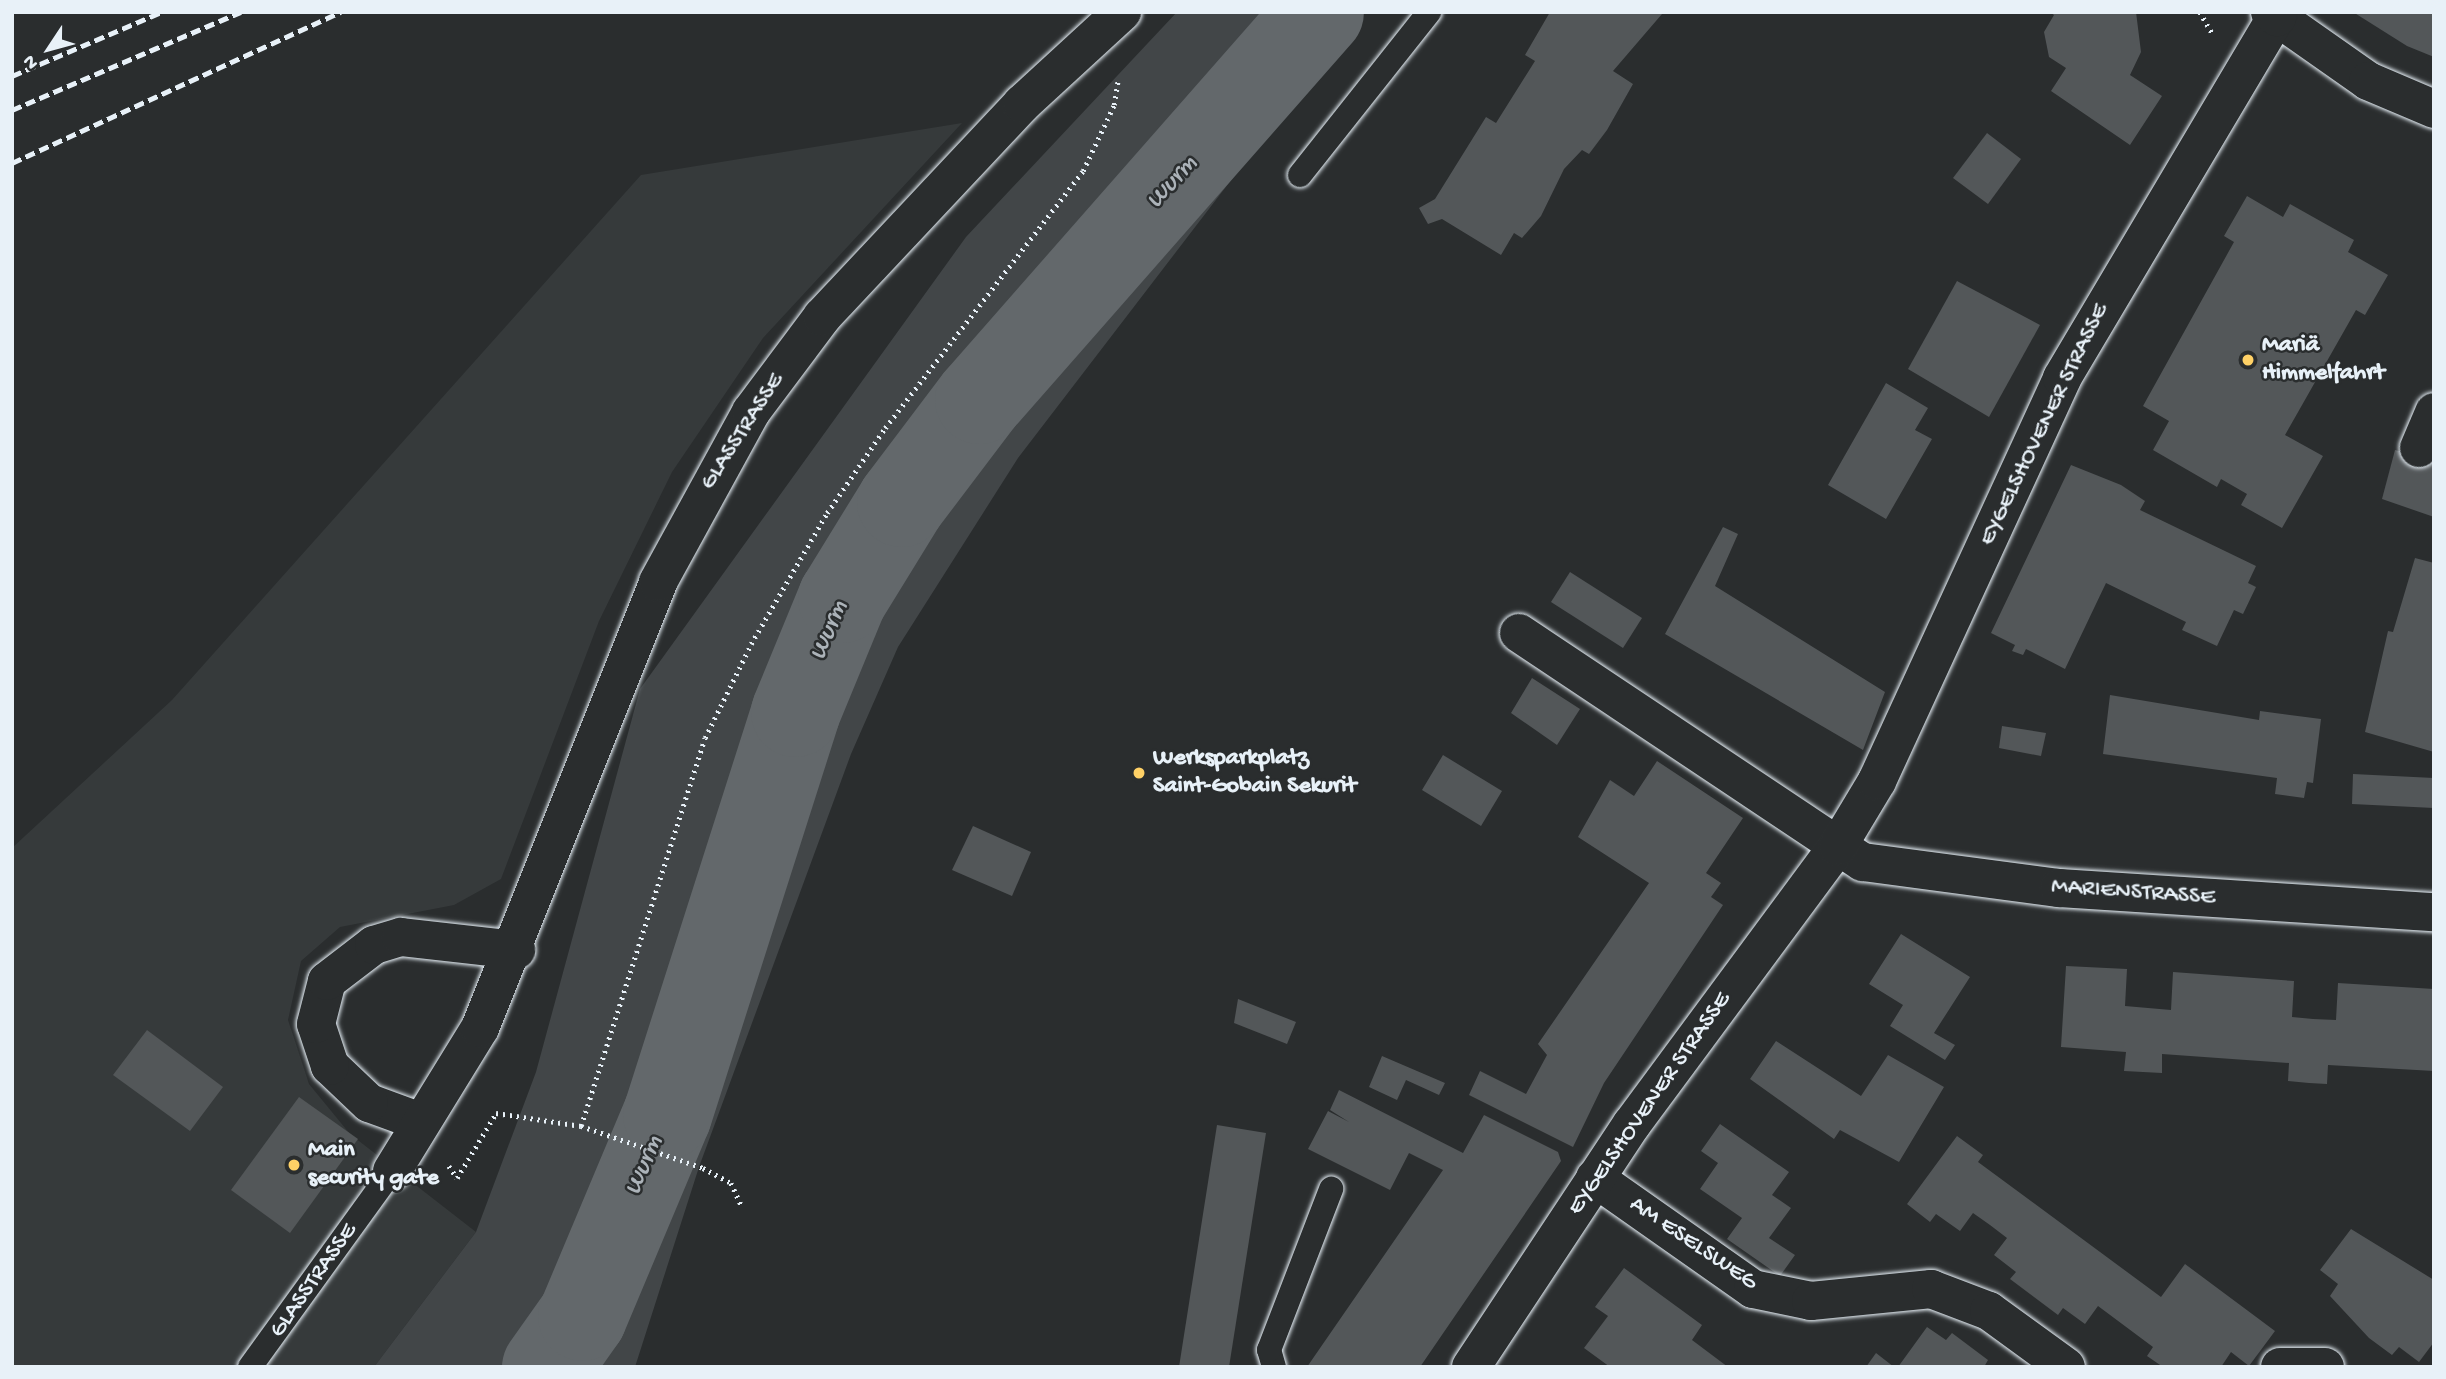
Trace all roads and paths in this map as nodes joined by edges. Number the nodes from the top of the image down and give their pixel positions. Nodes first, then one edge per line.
1 (1122, 12) edge
2 (1429, 12) edge
3 (2275, 14) edge
4 (1120, 65) dead end
5 (2434, 109) edge
6 (1300, 175) dead end
7 (2434, 412) edge
8 (2419, 448) dead end
9 (1519, 633) dead end
10 (1838, 846) junction
11 (2434, 912) edge
12 (516, 950) junction
13 (421, 1122) junction
14 (581, 1126) junction
15 (391, 1171) joint
16 (457, 1178) dead end
17 (1595, 1178) junction
18 (1331, 1189) dead end
19 (742, 1206) dead end
20 (250, 1367) edge
21 (1275, 1367) edge
22 (1471, 1367) edge
23 (2066, 1367) edge
24 (2280, 1367) edge
25 (2325, 1367) edge

1 - 12 street, GLASSTRASSE
2 - 6 lane
3 - 5 street
3 - 10 street, EYGELSHOVENER STRASSE
4 - 14 path
7 - 8 street
9 - 10 street
10 - 11 street, MARIENSTRASSE
10 - 17 street, EYGELSHOVENER STRASSE
12 - 13 street, GLASSTRASSE
12 - 13 street
13 - 15 street, GLASSTRASSE
14 - 16 path
14 - 19 path
15 - 20 lane, GLASSTRASSE
17 - 22 street, EYGELSHOVENER STRASSE
17 - 23 street, AM ESELSWEG
18 - 21 lane
24 - 25 street

